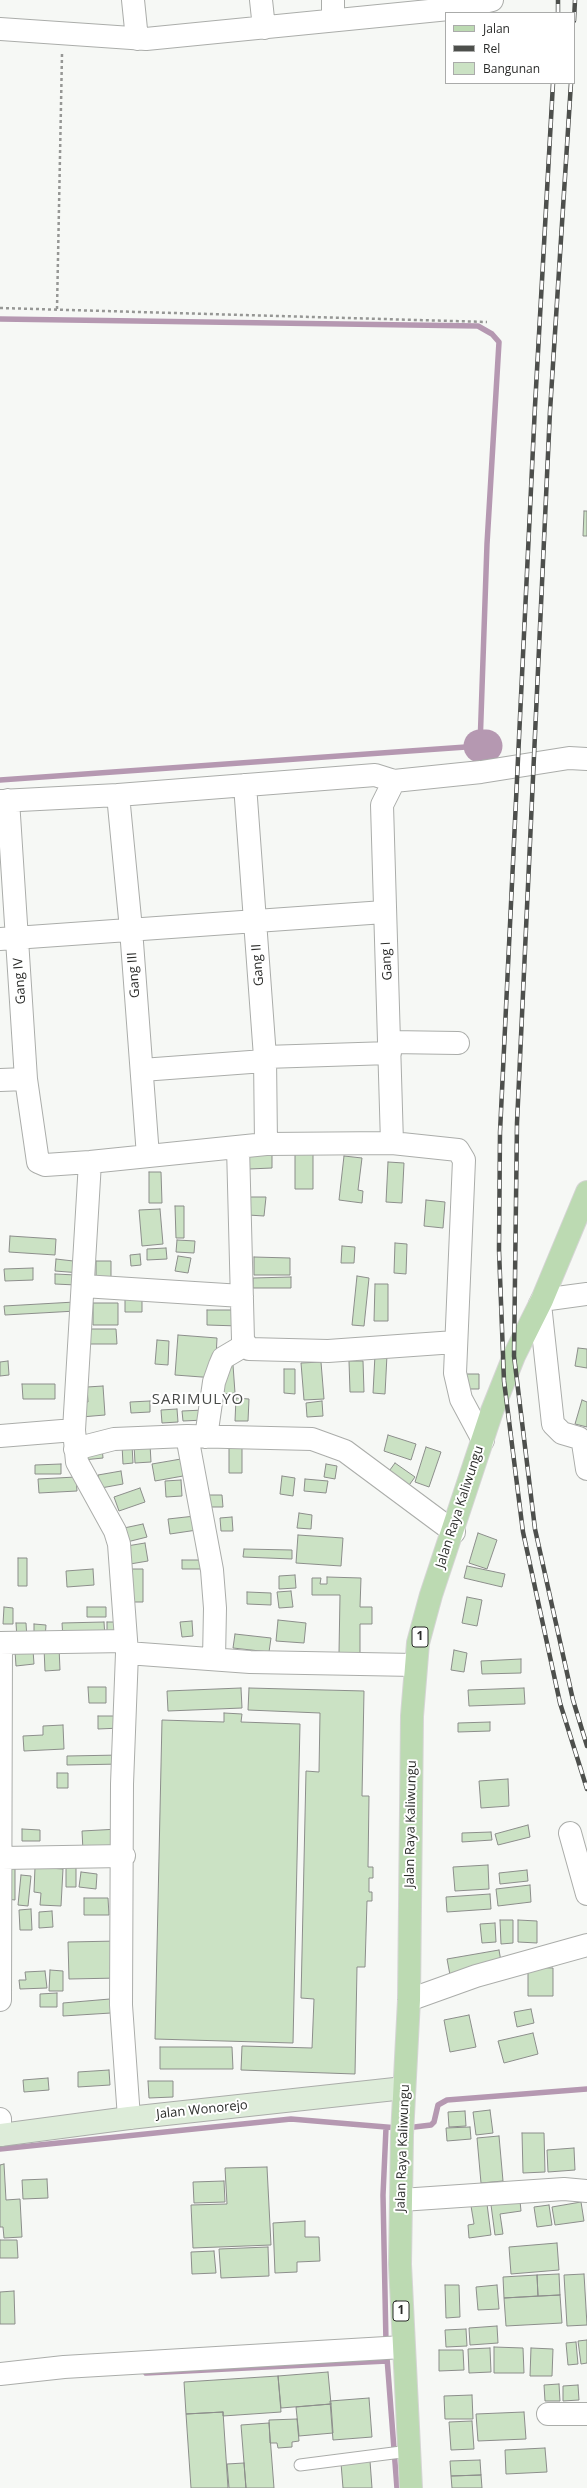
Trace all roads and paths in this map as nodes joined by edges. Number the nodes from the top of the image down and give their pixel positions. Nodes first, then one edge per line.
1 (133, 0) edge
2 (261, 0) edge
3 (492, 0) edge
4 (333, 10) edge
5 (264, 28) junction
6 (0, 29) edge
7 (63, 33) junction
8 (137, 39) junction
9 (0, 308) edge
10 (57, 309) junction
11 (487, 322) dead end
12 (587, 759) edge
13 (394, 781) junction
14 (245, 785) junction
15 (118, 795) junction
16 (4, 800) edge
17 (384, 912) junction
18 (255, 920) junction
19 (131, 929) junction
20 (8, 938) edge
21 (458, 1042) dead end
22 (390, 1048) junction
23 (264, 1059) junction
24 (142, 1070) junction
25 (26, 1079) junction
26 (0, 1080) edge
27 (392, 1143) junction
28 (266, 1144) junction
29 (238, 1146) junction
30 (148, 1156) junction
31 (90, 1162) junction
32 (587, 1192) edge
33 (83, 1286) junction
34 (587, 1294) edge
35 (242, 1296) junction
36 (541, 1302) junction
37 (455, 1342) junction
38 (245, 1345) junction
39 (0, 1436) edge
40 (197, 1436) junction
41 (75, 1440) junction
42 (482, 1440) junction
43 (587, 1469) edge
44 (454, 1532) junction
45 (0, 1643) edge
46 (127, 1647) junction
47 (214, 1659) junction
48 (415, 1665) junction
49 (570, 1833) dead end
50 (124, 1856) junction
51 (2, 1858) junction
52 (587, 1894) edge
53 (587, 1945) edge
54 (0, 2000) edge
55 (409, 2000) junction
56 (404, 2088) junction
57 (128, 2118) junction
58 (0, 2119) edge
59 (0, 2135) edge
60 (587, 2190) edge
61 (401, 2200) junction
62 (398, 2347) junction
63 (0, 2374) edge
64 (548, 2414) dead end
65 (587, 2414) edge
66 (404, 2452) junction
67 (300, 2465) dead end
68 (411, 2488) edge

1 - 8 street
2 - 5 street
3 - 4 street
4 - 5 street
5 - 8 street
6 - 7 street
7 - 8 street
7 - 10 path
9 - 10 path
10 - 11 path
12 - 13 street
13 - 14 street
13 - 17 street, Gang I
14 - 15 street
14 - 18 street, Gang II
15 - 16 street
15 - 19 street, Gang III
16 - 20 street, Gang IV
17 - 18 street
17 - 22 street, Gang I
18 - 19 street
18 - 23 street, Gang II
19 - 20 street
19 - 24 street, Gang III
20 - 25 street, Gang IV
21 - 22 street
22 - 23 street
22 - 27 street, Gang I
23 - 24 street
23 - 28 street, Gang II
24 - 30 street, Gang III
25 - 26 street
25 - 31 street, Gang IV
27 - 28 street
27 - 37 street
28 - 29 street
29 - 30 street
29 - 35 street
30 - 31 street
31 - 33 street
32 - 36 main road, Jalan Raya Kaliwungu / 1
33 - 35 street
33 - 41 street
34 - 36 street
35 - 38 street
36 - 42 main road, Jalan Raya Kaliwungu / 1
36 - 43 street
37 - 38 street
37 - 42 street
38 - 40 street
39 - 41 street
40 - 41 street
40 - 44 street
40 - 47 street
41 - 46 street
42 - 44 main road, Jalan Raya Kaliwungu / 1
44 - 48 main road, Jalan Raya Kaliwungu / 1
45 - 46 street
45 - 51 street
46 - 47 street
46 - 50 street
47 - 48 street
48 - 55 main road, Jalan Raya Kaliwungu / 1
49 - 52 street
50 - 51 street
50 - 57 street
51 - 54 street
53 - 55 street
55 - 56 main road, Jalan Raya Kaliwungu / 1
56 - 57 street, Jalan Wonorejo
56 - 61 main road, Jalan Raya Kaliwungu / 1
57 - 59 street, Jalan Wonorejo
58 - 59 street
60 - 61 street
61 - 62 main road, Jalan Raya Kaliwungu / 1
62 - 63 street
62 - 66 main road, Jalan Raya Kaliwungu / 1
64 - 65 street
66 - 67 lane
66 - 68 main road, Jalan Raya Kaliwungu / 1

